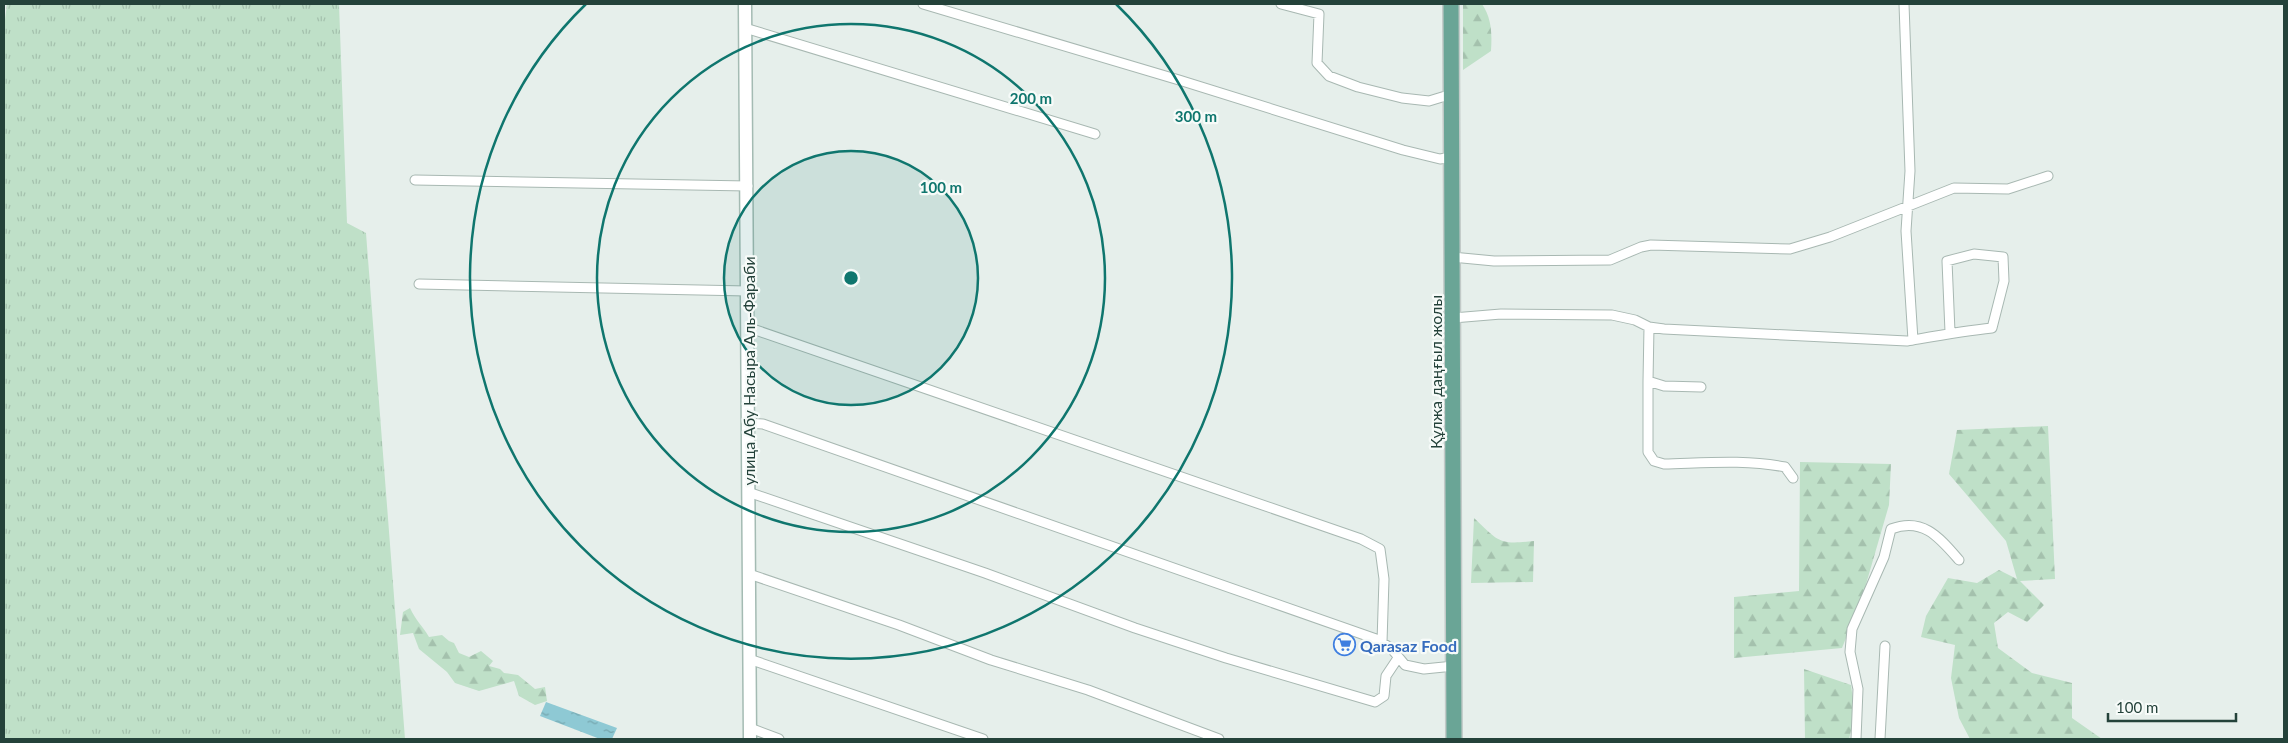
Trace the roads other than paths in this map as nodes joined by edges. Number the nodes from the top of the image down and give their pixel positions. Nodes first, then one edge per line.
1 (745, 4) edge
2 (923, 4) edge
3 (1281, 4) edge
4 (1451, 4) edge
5 (1904, 4) edge
6 (746, 28) junction
7 (1452, 94) junction
8 (1095, 134) dead end
9 (1452, 157) junction
10 (2048, 176) dead end
11 (415, 180) dead end
12 (748, 186) junction
13 (1908, 207) junction
14 (1452, 257) junction
15 (419, 284) dead end
16 (747, 291) junction
17 (1453, 318) junction
18 (748, 327) junction
19 (1648, 327) junction
20 (1950, 332) junction
21 (1913, 340) junction
22 (1648, 381) junction
23 (1702, 387) dead end
24 (748, 423) junction
25 (1793, 478) dead end
26 (748, 492) junction
27 (1959, 560) dead end
28 (749, 574) junction
29 (1382, 642) junction
30 (1885, 646) dead end
31 (749, 658) junction
32 (1398, 658) junction
33 (1454, 666) junction
34 (750, 734) edge
35 (780, 739) edge
36 (983, 739) edge
37 (1219, 739) edge
38 (1454, 739) edge
39 (1856, 739) edge
40 (1880, 739) edge

1 - 6 street, улица Абу Насыра Аль-Фараби
2 - 9 street
3 - 7 street
4 - 7 main road, Құлжа даңғыл жолы
5 - 13 street
6 - 8 street
6 - 12 street, улица Абу Насыра Аль-Фараби
7 - 9 main road, Құлжа даңғыл жолы
9 - 14 main road, Құлжа даңғыл жолы
10 - 13 street
11 - 12 street
12 - 16 street, улица Абу Насыра Аль-Фараби
13 - 14 street
13 - 21 street
14 - 17 main road, Құлжа даңғыл жолы
15 - 16 street
16 - 18 street, улица Абу Насыра Аль-Фараби
17 - 19 street
17 - 33 main road, Құлжа даңғыл жолы
18 - 24 street, улица Абу Насыра Аль-Фараби
18 - 29 street
19 - 21 street
19 - 22 street
20 - 20 street
20 - 21 street
22 - 23 street
22 - 25 street
24 - 26 street, улица Абу Насыра Аль-Фараби
24 - 29 street
26 - 28 street, улица Абу Насыра Аль-Фараби
26 - 32 street
27 - 39 street
28 - 31 street, улица Абу Насыра Аль-Фараби
28 - 37 street
29 - 32 street
30 - 40 street
31 - 34 street, улица Абу Насыра Аль-Фараби
31 - 36 street
32 - 33 street
33 - 38 main road, Құлжа даңғыл жолы
34 - 35 street

